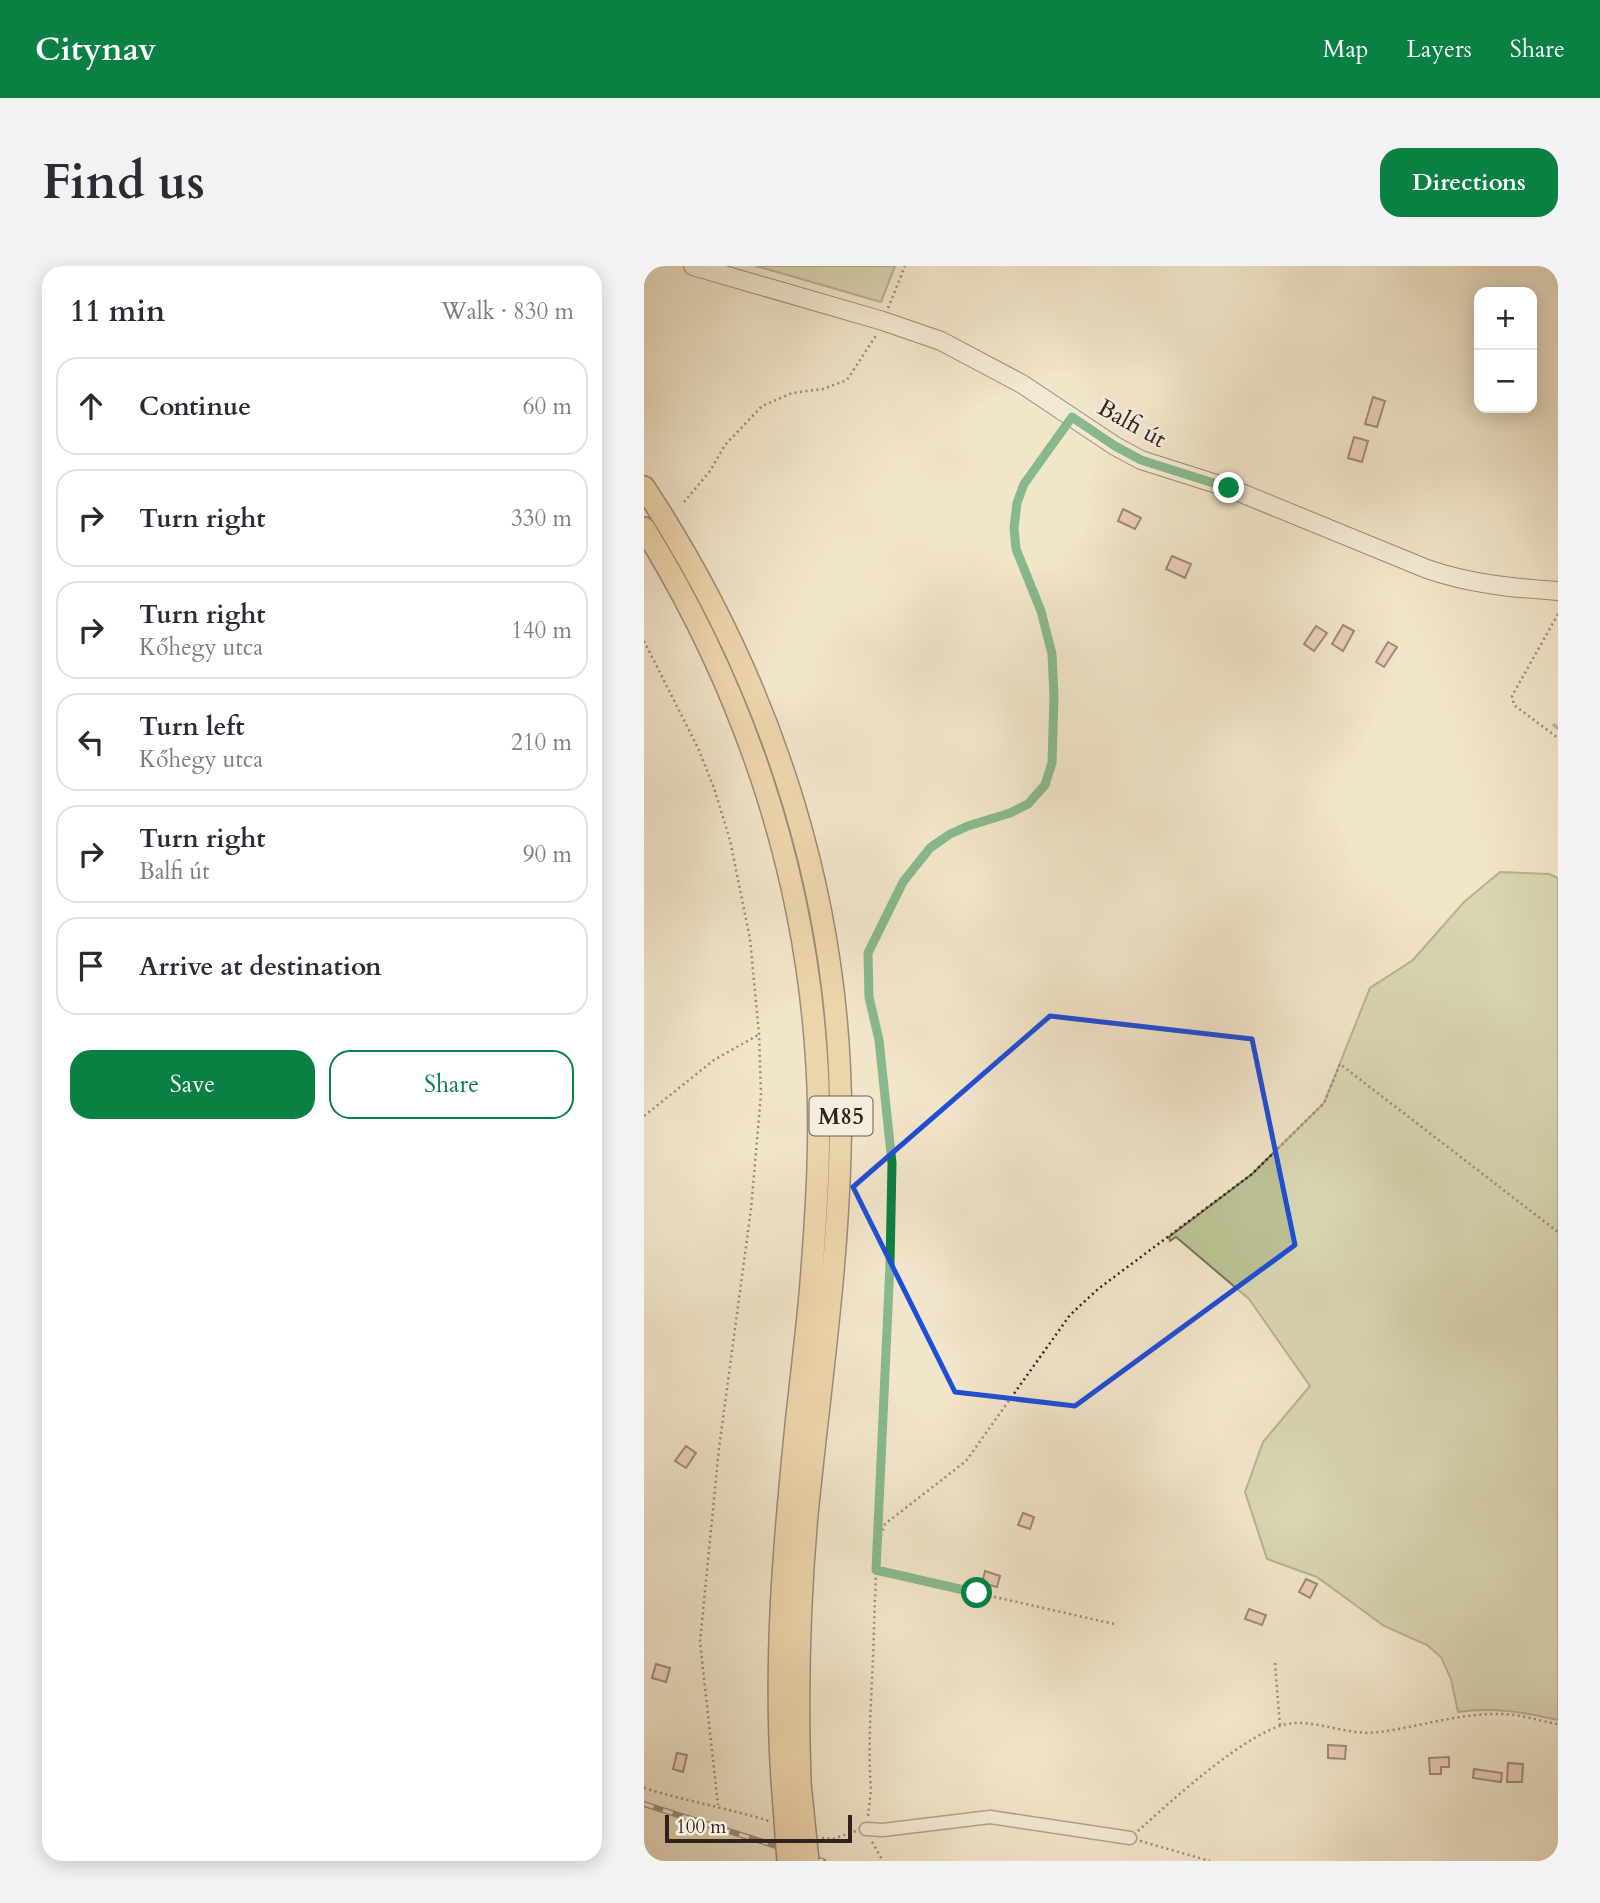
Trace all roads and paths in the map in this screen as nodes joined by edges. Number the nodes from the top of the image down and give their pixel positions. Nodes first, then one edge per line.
1 (693, 266) edge
2 (905, 266) edge
3 (883, 321) junction
4 (1072, 417) junction
5 (644, 487) edge
6 (684, 502) dead end
7 (644, 527) edge
8 (1558, 591) edge
9 (1558, 614) edge
10 (644, 640) edge
11 (1558, 737) edge
12 (759, 1034) junction
13 (644, 1116) edge
14 (1558, 1232) edge
15 (877, 1548) junction
16 (876, 1570) junction
17 (1114, 1624) dead end
18 (1276, 1663) dead end
19 (1558, 1724) edge
20 (1280, 1726) junction
21 (791, 1782) junction
22 (644, 1788) edge
23 (718, 1805) junction
24 (778, 1824) dead end
25 (866, 1829) junction
26 (814, 1835) dead end
27 (1130, 1838) junction
28 (788, 1861) edge
29 (808, 1861) edge
30 (883, 1861) edge
31 (1210, 1861) edge

1 - 3 main road, Balfi út
2 - 3 path
3 - 4 main road, Balfi út
3 - 6 path
4 - 8 main road, Balfi út
4 - 15 path
5 - 21 highway, M85
7 - 21 highway, M85
9 - 11 path
10 - 12 path
12 - 13 path
12 - 23 path
14 - 15 path
15 - 16 path
16 - 17 path
16 - 25 path
18 - 20 path
19 - 20 path
20 - 27 path
21 - 28 highway, M85, bridge
21 - 29 highway, M85, bridge
22 - 23 path
23 - 24 path
25 - 26 path
25 - 27 street
25 - 30 path
27 - 31 path

